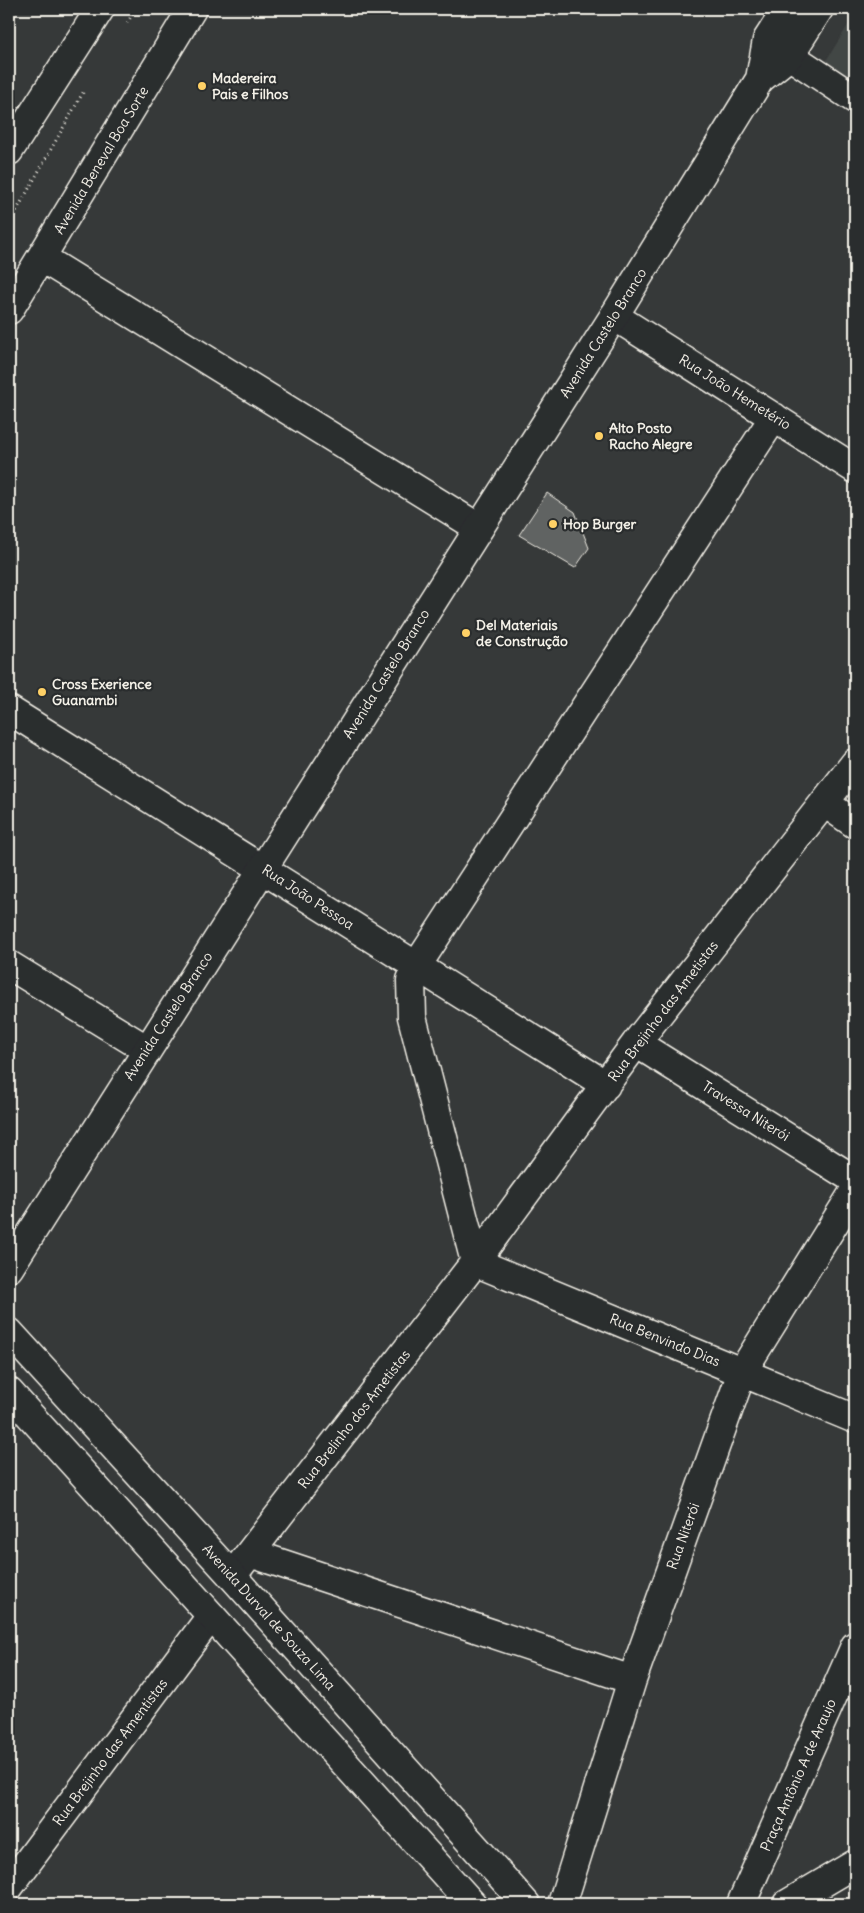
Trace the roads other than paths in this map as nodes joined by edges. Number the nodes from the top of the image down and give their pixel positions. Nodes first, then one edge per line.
1 (100, 9) edge
2 (192, 9) edge
3 (785, 9) edge
4 (819, 9) edge
5 (767, 40) junction
6 (789, 56) junction
7 (760, 79) junction
8 (855, 99) edge
9 (9, 151) edge
10 (42, 258) junction
11 (9, 310) edge
12 (614, 316) junction
13 (774, 417) junction
14 (855, 469) edge
15 (479, 528) junction
16 (9, 710) edge
17 (855, 763) edge
18 (825, 803) junction
19 (855, 824) edge
20 (263, 868) junction
21 (9, 965) edge
22 (416, 966) junction
23 (636, 1043) junction
24 (146, 1049) junction
25 (606, 1085) junction
26 (855, 1180) edge
27 (855, 1190) edge
28 (475, 1262) junction
29 (9, 1268) edge
30 (9, 1332) edge
31 (742, 1372) junction
32 (9, 1392) edge
33 (855, 1419) edge
34 (250, 1553) junction
35 (232, 1576) junction
36 (211, 1616) junction
37 (855, 1646) edge
38 (632, 1680) junction
39 (387, 1748) junction
40 (357, 1778) junction
41 (855, 1864) edge
42 (9, 1887) edge
43 (472, 1904) edge
44 (526, 1904) edge
45 (562, 1904) edge
46 (741, 1904) edge
47 (787, 1904) edge

1 - 9 street
2 - 10 street, Avenida Beneval Boa Sorte
3 - 5 street, Avenida Castelo Branco
4 - 6 street, Avenida Castelo Branco
5 - 6 street
5 - 7 street, Avenida Castelo Branco
6 - 7 street, Avenida Castelo Branco
6 - 8 street
7 - 12 street, Avenida Castelo Branco
10 - 11 street, Avenida Beneval Boa Sorte
10 - 15 street
12 - 13 street, Rua João Hemetério
12 - 15 street, Avenida Castelo Branco
13 - 14 street, Rua João Hemetério
13 - 22 street
15 - 20 street, Avenida Castelo Branco
16 - 20 street, Rua João Pessoa
17 - 18 street, Rua Brejinho das Ametistas
18 - 19 street
18 - 23 street, Rua Brejinho das Ametistas
20 - 22 street, Rua João Pessoa
20 - 24 street, Avenida Castelo Branco
21 - 24 street
22 - 25 street, Rua João Pessoa
22 - 28 street
23 - 25 street, Rua Brejinho das Ametistas
23 - 26 street, Travessa Niterói
24 - 29 street, Avenida Castelo Branco
25 - 28 street, Rua Brejinho das Ametistas
27 - 31 street, Rua Niterói
28 - 31 street, Rua Benvindo Dias
28 - 34 street, Rua Brelinho dos Ametistas
30 - 35 street, Avenida Durval de Souza Lima
31 - 33 street, Rua Benvindo Dias
31 - 38 street, Rua Niterói
32 - 36 street
34 - 35 street, Rua Brelinho dos Ametistas
34 - 38 street
35 - 39 street, Avenida Durval de Souza Lima
36 - 40 street
36 - 42 street, Rua Brejinho das Amentistas
37 - 46 street, Praça Antônio A de Araujo
38 - 45 street, Rua Niterói
39 - 40 street
39 - 44 street, Avenida Durval de Souza Lima
40 - 43 street
41 - 47 street

